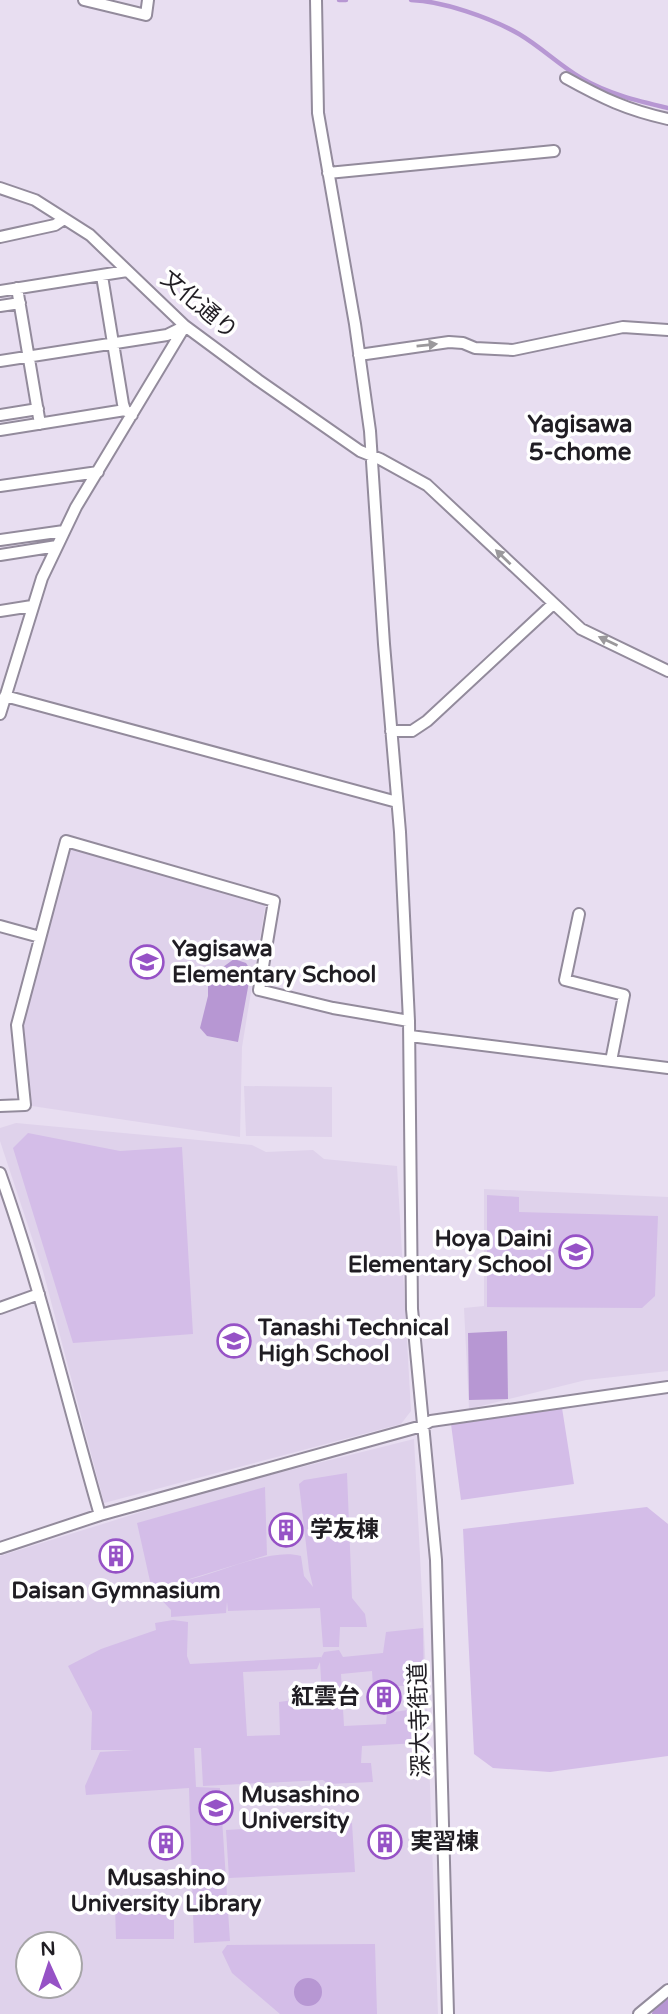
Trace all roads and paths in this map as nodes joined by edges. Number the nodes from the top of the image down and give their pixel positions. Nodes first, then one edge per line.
1 (84, 0) edge
2 (148, 0) edge
3 (316, 0) edge
4 (566, 78) dead end
5 (668, 119) edge
6 (554, 151) dead end
7 (328, 173) junction
8 (0, 188) edge
9 (64, 219) junction
10 (0, 237) edge
11 (127, 271) junction
12 (102, 276) junction
13 (17, 288) junction
14 (0, 291) edge
15 (20, 303) junction
16 (0, 306) edge
17 (185, 326) junction
18 (668, 330) edge
19 (114, 342) junction
20 (359, 355) junction
21 (29, 356) junction
22 (0, 361) edge
23 (38, 409) junction
24 (128, 412) junction
25 (0, 415) edge
26 (40, 424) junction
27 (0, 430) edge
28 (372, 457) junction
29 (98, 472) junction
30 (0, 486) edge
31 (64, 531) junction
32 (0, 540) edge
33 (57, 547) junction
34 (0, 555) edge
35 (553, 604) junction
36 (33, 606) junction
37 (0, 611) edge
38 (14, 664) junction
39 (0, 666) edge
40 (668, 671) edge
41 (5, 696) junction
42 (0, 713) edge
43 (391, 731) junction
44 (397, 802) junction
45 (579, 914) dead end
46 (0, 926) edge
47 (40, 937) junction
48 (409, 1021) junction
49 (410, 1036) junction
50 (611, 1061) junction
51 (668, 1068) edge
52 (0, 1106) edge
53 (0, 1173) edge
54 (39, 1294) junction
55 (0, 1308) edge
56 (668, 1387) edge
57 (422, 1426) junction
58 (100, 1515) junction
59 (0, 1548) edge
60 (668, 1990) edge
61 (448, 2014) edge
62 (639, 2014) edge

1 - 2 street
3 - 7 street
4 - 5 street
6 - 7 street
7 - 20 street
8 - 9 street, 文化通り
9 - 10 street
9 - 11 street, 文化通り
11 - 12 street
11 - 17 street, 文化通り
12 - 13 street
12 - 19 street
13 - 14 street
13 - 15 street
15 - 16 street
15 - 21 street
17 - 19 street
17 - 24 street
17 - 28 street, 文化通り
20 -> 18 street
19 - 21 street
19 - 24 street
20 - 28 street
21 - 22 street
21 - 23 street
23 - 25 street
23 - 26 street
24 - 26 street
24 - 29 street
26 - 27 street
35 -> 28 street, 文化通り
28 - 43 street, 深大寺街道
29 - 30 street
29 - 31 street
31 - 32 street
31 - 33 street
33 - 34 street
33 - 36 street
40 -> 35 street, 文化通り
35 - 43 street
36 - 37 street
36 - 38 street
38 - 39 street
38 - 41 street
41 - 42 street
41 - 44 street
43 - 44 street, 深大寺街道
44 - 48 street, 深大寺街道
45 - 50 street
46 - 47 street
47 - 48 street
47 - 52 street
48 - 49 street, 深大寺街道
49 - 50 street
49 - 57 street, 深大寺街道
50 - 51 street
53 - 54 street
54 - 55 street
54 - 58 street
56 - 57 street
57 - 58 street
57 - 61 street, 深大寺街道
58 - 59 street
60 - 62 street

